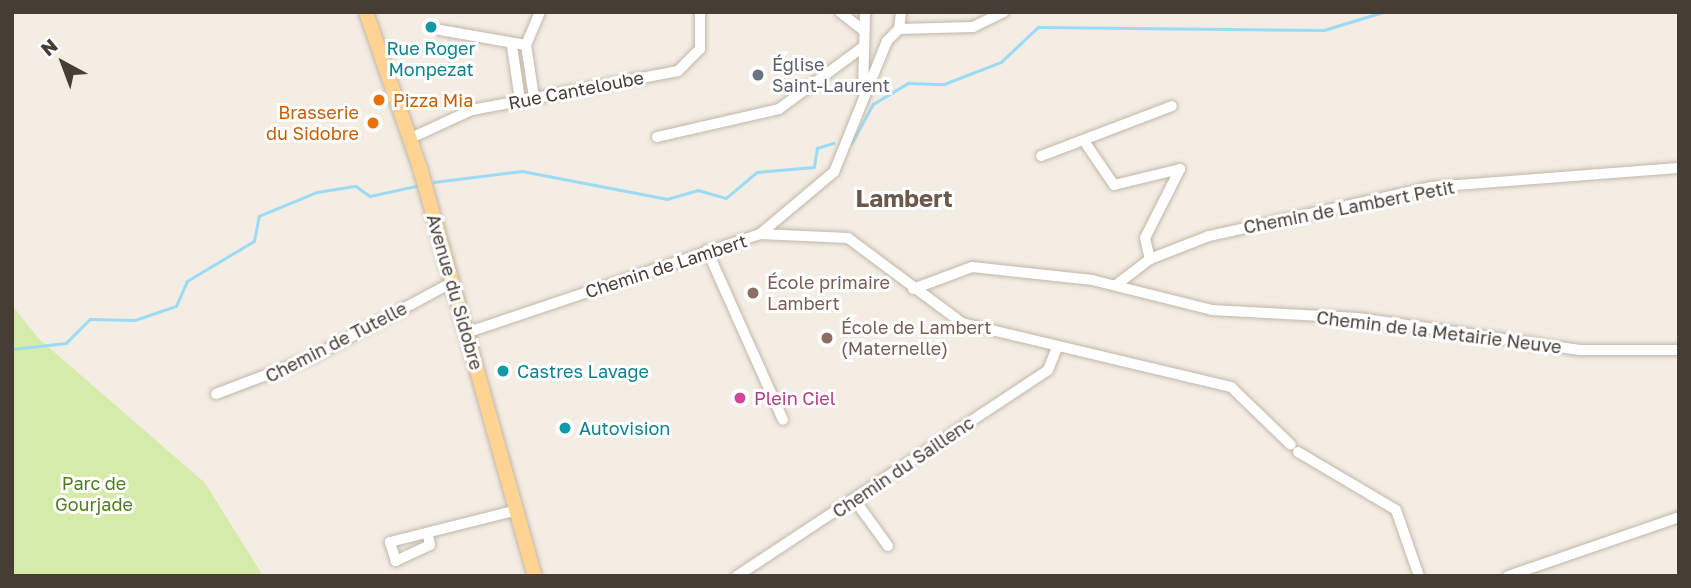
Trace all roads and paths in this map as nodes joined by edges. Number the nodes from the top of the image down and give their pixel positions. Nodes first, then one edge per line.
1 (366, 12) edge
2 (540, 12) edge
3 (700, 12) edge
4 (840, 12) edge
5 (864, 12) edge
6 (901, 12) edge
7 (1004, 12) edge
8 (989, 16) edge
9 (440, 30) dead end
10 (899, 30) junction
11 (864, 31) junction
12 (526, 45) junction
13 (512, 46) junction
14 (864, 46) junction
15 (534, 97) junction
16 (863, 98) junction
17 (520, 100) junction
18 (1172, 106) dead end
19 (657, 137) dead end
20 (411, 138) junction
21 (1084, 141) junction
22 (1041, 156) dead end
23 (1679, 168) edge
24 (760, 234) junction
25 (707, 250) junction
26 (1150, 259) junction
27 (453, 282) junction
28 (1116, 285) junction
29 (913, 289) junction
30 (466, 333) junction
31 (1057, 348) junction
32 (1679, 350) edge
33 (216, 394) dead end
34 (783, 420) dead end
35 (854, 499) junction
36 (517, 510) junction
37 (1679, 516) edge
38 (428, 535) dead end
39 (888, 547) dead end
40 (535, 576) edge
41 (737, 576) edge
42 (1419, 576) edge
43 (1508, 576) edge

1 - 20 main road, Avenue du Sidobre
2 - 12 street
3 - 15 street, Rue Canteloube
4 - 11 street
5 - 11 street
6 - 10 street
7 - 8 street
8 - 10 street
9 - 13 street
10 - 16 street, Chemin de Lambert
11 - 14 street
12 - 13 street
12 - 15 street
13 - 17 street
14 - 16 street
14 - 19 street
15 - 17 street, Rue Canteloube
16 - 24 street, Chemin de Lambert
17 - 20 street, Rue Canteloube
18 - 21 street
20 - 27 main road, Avenue du Sidobre
21 - 22 street
21 - 26 street
23 - 26 street, Chemin de Lambert Petit
24 - 25 street, Chemin de Lambert
24 - 29 street
25 - 30 street, Chemin de Lambert
25 - 34 street
26 - 28 street, Chemin de Lambert Petit
27 - 30 main road, Avenue du Sidobre
27 - 33 street, Chemin de Tutelle
28 - 29 street, Chemin de la Metairie Neuve
28 - 32 street, Chemin de la Metairie Neuve
29 - 31 street
30 - 36 main road, Avenue du Sidobre
31 - 35 street, Chemin du Saillenc
31 - 42 street
35 - 39 street
35 - 41 street, Chemin du Saillenc
36 - 38 street
36 - 40 main road, Avenue du Sidobre
37 - 43 street

